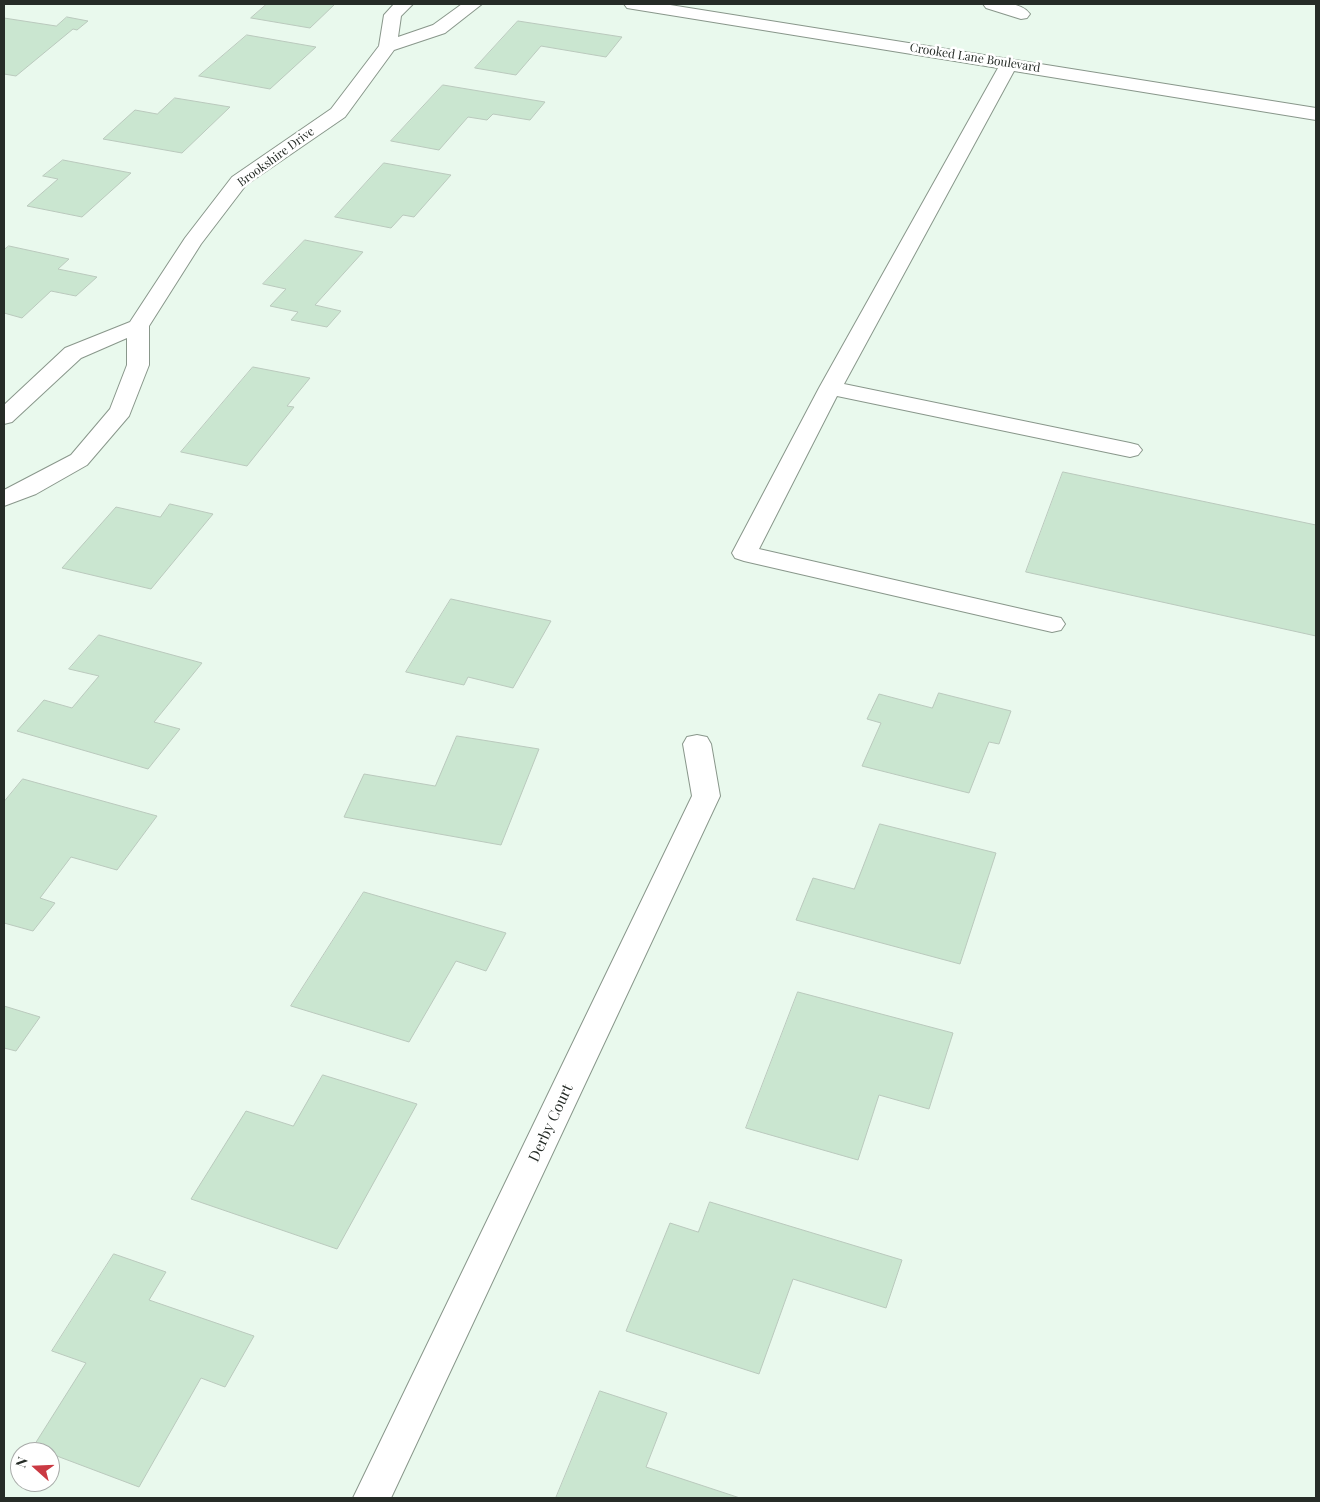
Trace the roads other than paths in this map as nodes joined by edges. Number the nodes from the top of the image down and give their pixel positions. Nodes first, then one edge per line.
1 (404, 4) edge
2 (473, 4) edge
3 (633, 4) edge
4 (992, 4) edge
5 (1021, 14) dead end
6 (388, 46) junction
7 (1009, 64) junction
8 (1316, 114) edge
9 (138, 326) junction
10 (830, 388) junction
11 (4, 417) edge
12 (1130, 450) dead end
13 (4, 500) edge
14 (1052, 624) dead end
15 (698, 744) dead end
16 (372, 1498) edge

1 - 6 street, Brookshire Drive
2 - 6 street
3 - 7 street, Crooked Lane Boulevard
4 - 5 street
6 - 9 street, Brookshire Drive
7 - 8 street, Crooked Lane Boulevard
7 - 10 street
9 - 11 street
9 - 13 street
10 - 12 street
10 - 14 street
15 - 16 street, Derby Court

